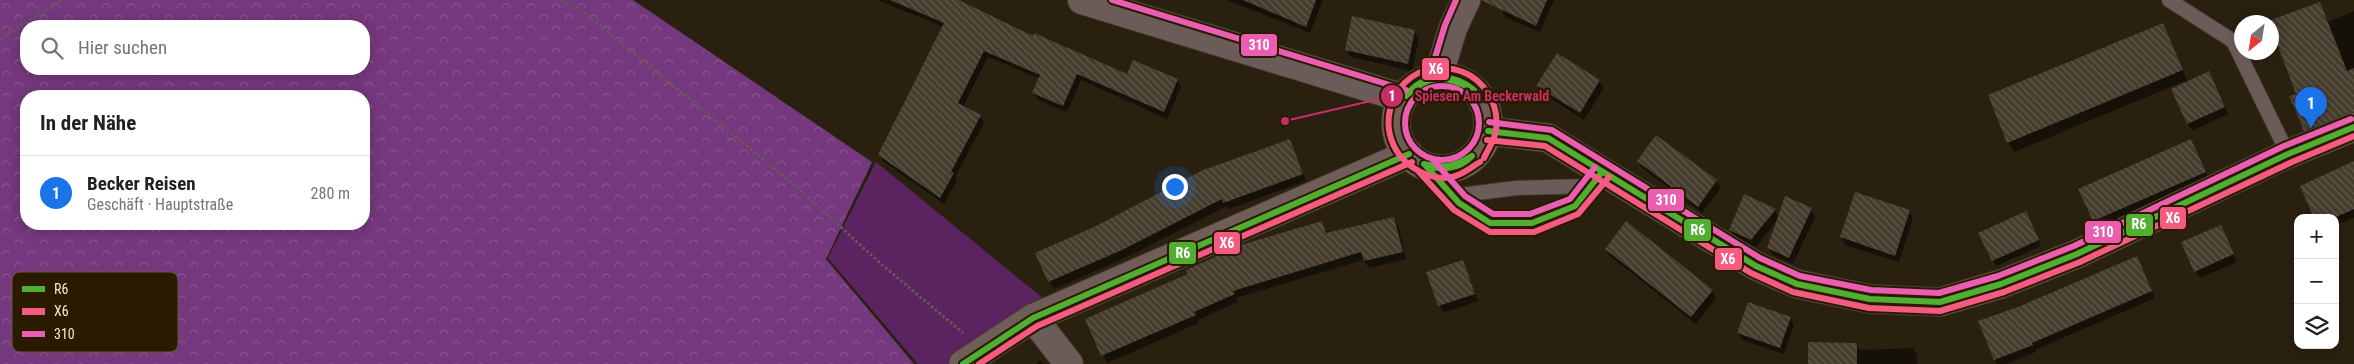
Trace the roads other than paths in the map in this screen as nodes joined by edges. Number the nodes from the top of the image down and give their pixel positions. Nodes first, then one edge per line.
1 (1082, 0) edge
2 (1466, 0) edge
3 (2168, 0) edge
4 (1438, 77) junction
5 (1403, 98) junction
6 (2354, 127) edge
7 (1488, 131) junction
8 (2288, 154) junction
9 (1418, 160) junction
10 (1597, 179) junction
11 (1452, 196) junction
12 (1033, 318) junction
13 (973, 357) edge
14 (1069, 364) edge

1 - 5 street
2 - 4 street
3 - 8 lane
4 - 5 street
4 - 7 street
5 - 9 street
6 - 8 street
7 - 9 street
7 - 10 street
8 - 10 street
9 - 11 lane
9 - 12 street
10 - 11 lane
10 - 11 lane
12 - 13 street
12 - 14 street

